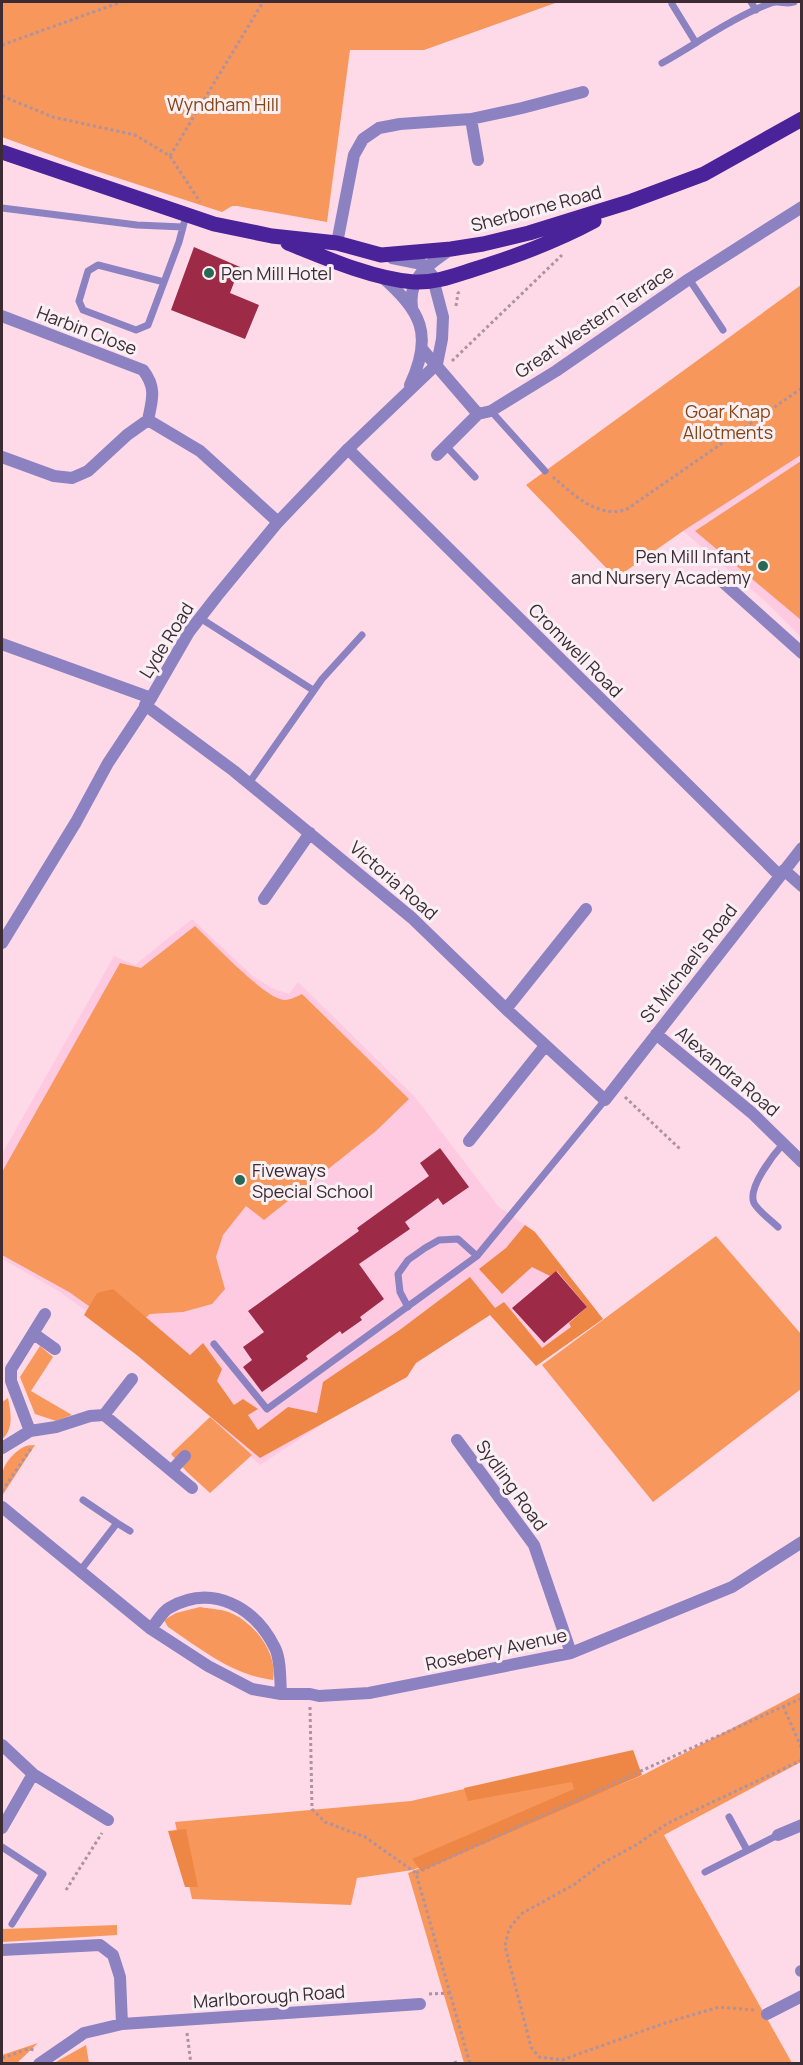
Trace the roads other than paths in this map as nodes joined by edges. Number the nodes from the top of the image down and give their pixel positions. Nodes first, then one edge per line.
1 (751, 2) edge
2 (794, 2) edge
3 (672, 4) dead end
4 (756, 10) junction
5 (696, 44) junction
6 (662, 63) dead end
7 (584, 92) dead end
8 (471, 119) junction
9 (801, 119) edge
10 (2, 152) edge
11 (478, 160) dead end
12 (629, 202) junction
13 (801, 207) edge
14 (2, 208) edge
15 (184, 221) junction
16 (272, 236) junction
17 (337, 243) junction
18 (451, 249) junction
19 (381, 255) junction
20 (426, 266) junction
21 (380, 275) junction
22 (689, 279) junction
23 (435, 281) junction
24 (164, 282) junction
25 (414, 282) junction
26 (412, 307) junction
27 (2, 316) edge
28 (723, 330) dead end
29 (422, 349) junction
30 (440, 368) junction
31 (407, 392) junction
32 (491, 411) junction
33 (478, 414) junction
34 (148, 420) junction
35 (348, 449) junction
36 (441, 451) joint
37 (2, 457) edge
38 (544, 471) road end
39 (475, 477) dead end
40 (278, 522) junction
41 (715, 575) dead end
42 (200, 618) junction
43 (362, 635) dead end
44 (2, 644) edge
45 (801, 652) edge
46 (313, 690) junction
47 (148, 702) junction
48 (249, 783) junction
49 (310, 833) junction
50 (801, 848) edge
51 (782, 873) junction
52 (801, 886) edge
53 (264, 899) dead end
54 (586, 909) dead end
55 (4, 935) edge
56 (506, 1010) junction
57 (656, 1034) junction
58 (545, 1046) junction
59 (605, 1100) junction
60 (469, 1140) dead end
61 (783, 1144) junction
62 (801, 1162) edge
63 (778, 1227) dead end
64 (477, 1256) junction
65 (408, 1307) junction
66 (45, 1314) dead end
67 (33, 1334) junction
68 (214, 1344) dead end
69 (55, 1349) dead end
70 (132, 1378) dead end
71 (104, 1415) junction
72 (37, 1431) junction
73 (457, 1440) dead end
74 (2, 1448) edge
75 (185, 1456) dead end
76 (172, 1470) junction
77 (192, 1488) dead end
78 (83, 1500) dead end
79 (2, 1507) edge
80 (117, 1523) junction
81 (130, 1531) dead end
82 (801, 1542) edge
83 (80, 1571) junction
84 (151, 1629) junction
85 (571, 1653) junction
86 (281, 1694) junction
87 (2, 1745) edge
88 (33, 1774) junction
89 (729, 1817) dead end
90 (108, 1820) road end
91 (801, 1825) edge
92 (2, 1828) edge
93 (778, 1835) joint
94 (2, 1848) edge
95 (747, 1850) junction
96 (705, 1872) dead end
97 (12, 1924) dead end
98 (2, 1950) edge
99 (801, 1996) edge
100 (420, 2004) dead end
101 (767, 2014) road end
102 (122, 2024) junction
103 (39, 2064) edge

1 - 4 lane
2 - 4 lane
3 - 5 lane
4 - 5 lane
5 - 6 lane
7 - 8 street
8 - 11 street
8 - 17 street
9 - 12 main road, Sherborne Road
10 - 15 main road
12 - 18 main road, Sherborne Road
12 - 23 main road, Sherborne Road
13 - 22 street, Great Western Terrace
14 - 15 lane
15 - 16 main road
15 - 24 lane
16 - 17 main road
16 - 21 main road, Sherborne Road
17 - 19 main road
18 - 19 main road, Sherborne Road
18 - 20 street
19 - 20 street
20 - 23 street
20 - 25 street
21 - 25 main road, Sherborne Road
21 - 26 street, Lyde Road
22 - 28 lane
22 - 32 street, Great Western Terrace
23 - 25 main road, Sherborne Road
23 - 30 street
24 - 24 lane
25 - 26 street, Lyde Road
26 - 29 street, Lyde Road
27 - 34 street, Harbin Close
29 - 30 street
29 - 31 street, Lyde Road
30 - 31 street, Lyde Road
30 - 33 street
31 - 35 street, Lyde Road
32 - 33 street, Great Western Terrace
32 - 38 lane
33 - 36 street
34 - 37 street
34 - 40 street
35 - 40 street, Lyde Road
35 - 51 street, Cromwell Road
36 - 39 lane
40 - 42 street, Lyde Road
41 - 45 street
42 - 46 lane
42 - 47 street, Lyde Road
43 - 46 lane
44 - 47 street, Victoria Road
46 - 48 lane
47 - 48 street, Victoria Road
47 - 55 street, Lyde Road
48 - 49 street, Victoria Road
49 - 53 street
49 - 56 street, Victoria Road
50 - 51 street, St Michael's Road
51 - 52 street, Cromwell Road
51 - 57 street, St Michael's Road
54 - 56 street
56 - 58 street, Victoria Road
57 - 59 street, St Michael's Road
57 - 61 street, Alexandra Road
58 - 59 street, Victoria Road
58 - 60 street
59 - 64 lane
61 - 62 street, Alexandra Road
61 - 63 lane
64 - 65 lane
64 - 65 lane
65 - 68 lane
66 - 67 street
67 - 69 street
67 - 72 street
70 - 71 street
71 - 72 street
71 - 76 street
72 - 74 street
73 - 85 street, Sydling Road
75 - 76 street
76 - 77 street
78 - 80 lane
79 - 83 street, Rosebery Avenue
80 - 81 lane
80 - 83 lane
82 - 85 street, Rosebery Avenue
83 - 84 street, Rosebery Avenue
84 - 86 street, Rosebery Avenue
84 - 86 street
85 - 86 street, Rosebery Avenue
87 - 88 street
88 - 90 street
88 - 92 street
89 - 95 lane
91 - 93 street
93 - 95 lane
94 - 97 lane
95 - 96 lane
98 - 102 street
99 - 101 street
100 - 102 street, Marlborough Road
102 - 103 street, Marlborough Road

